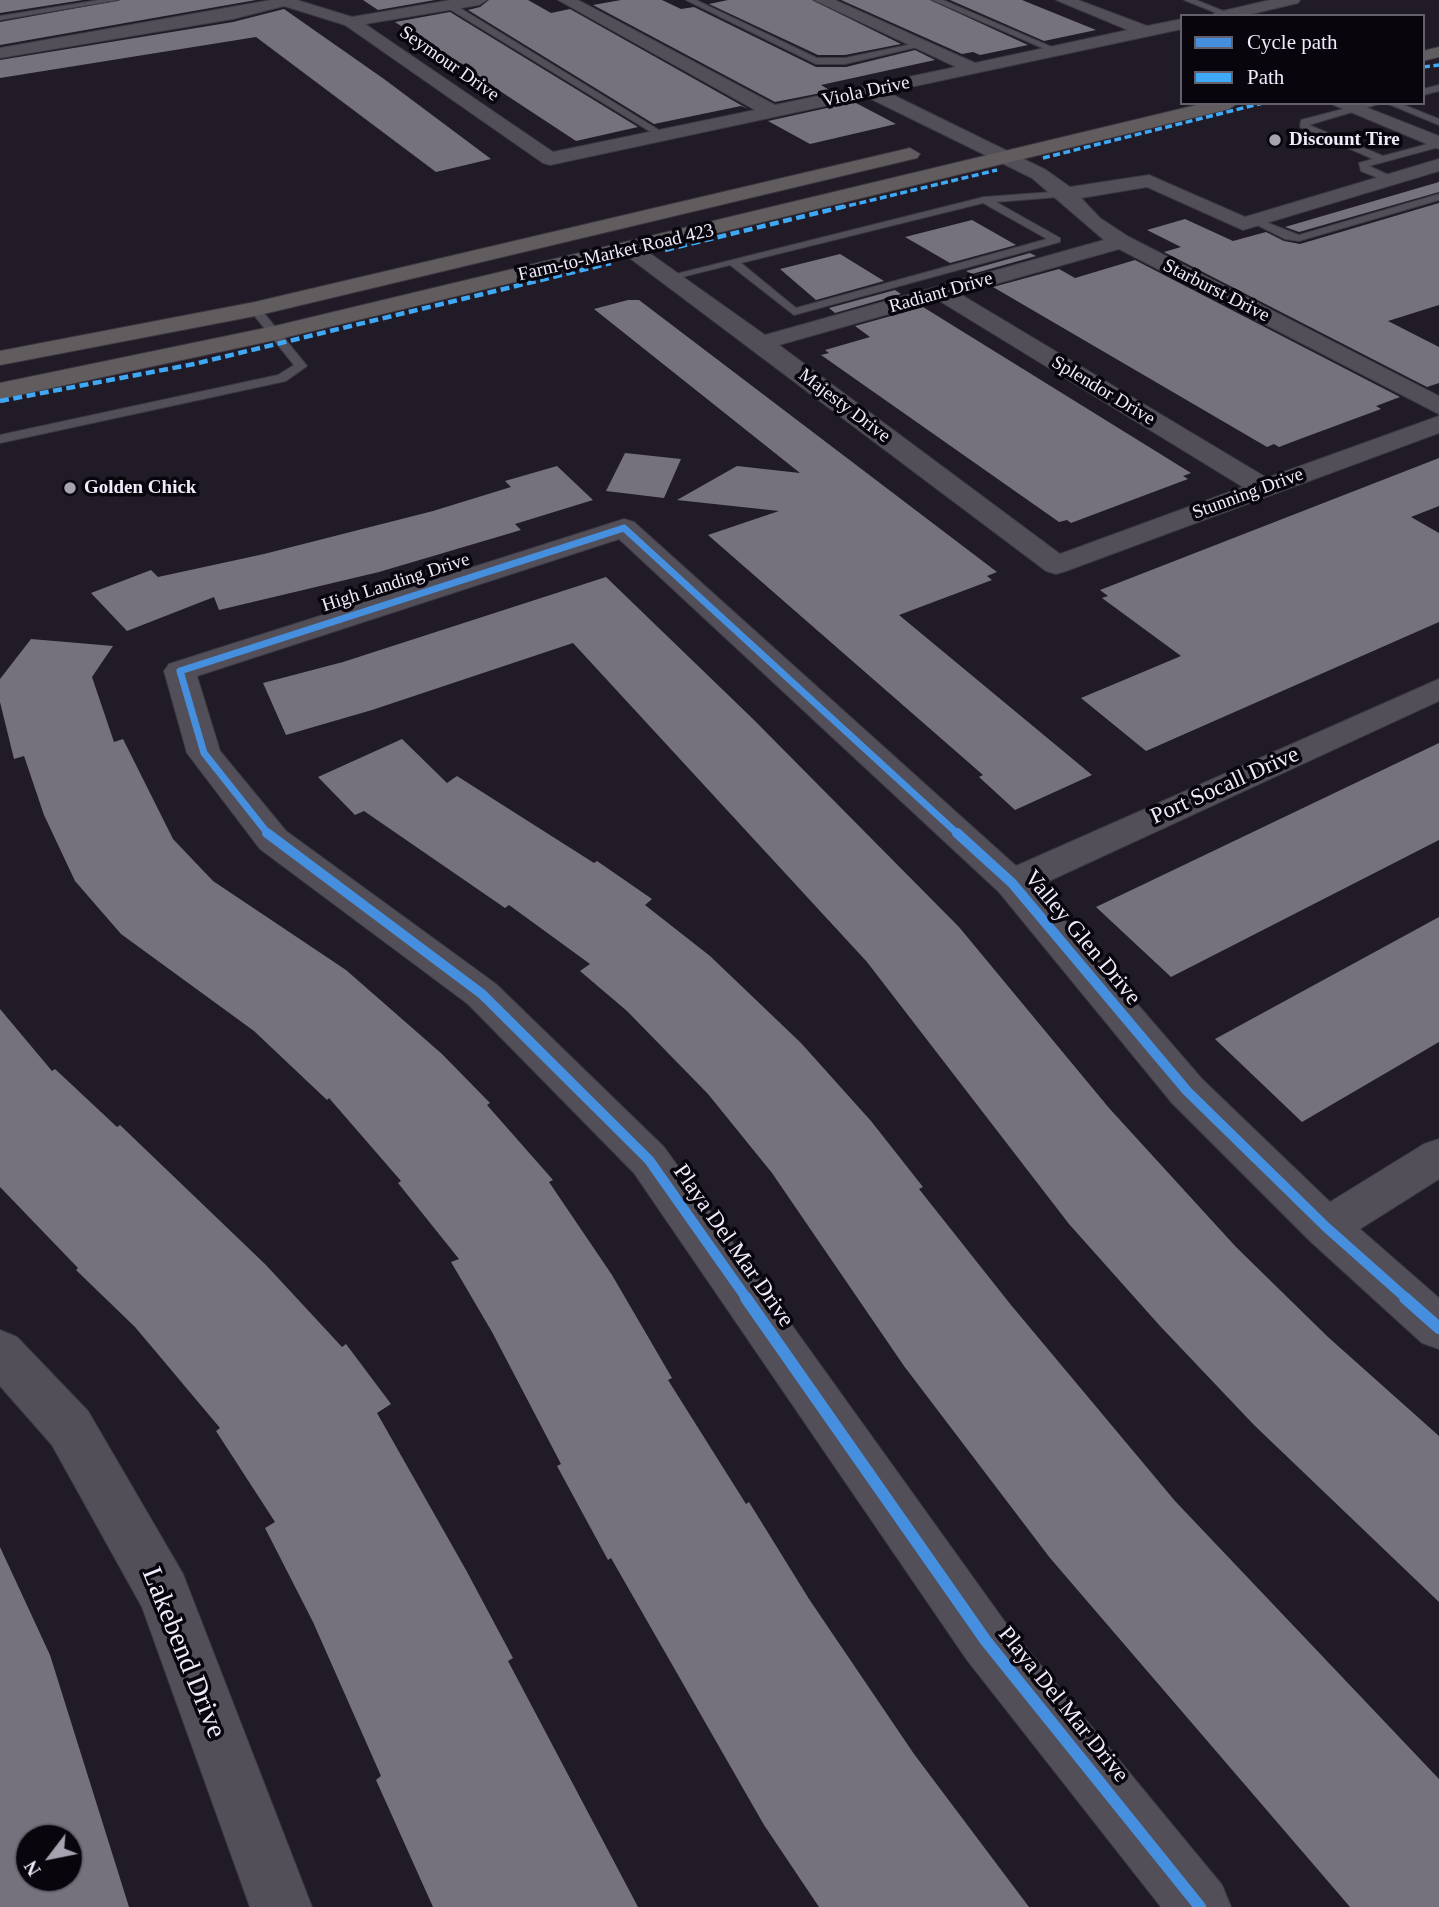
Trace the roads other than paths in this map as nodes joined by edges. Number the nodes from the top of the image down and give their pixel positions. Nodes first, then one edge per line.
1 (114, 0) edge
2 (479, 0) edge
3 (565, 0) edge
4 (690, 0) edge
5 (822, 0) edge
6 (936, 0) edge
7 (1064, 0) edge
8 (1188, 0) edge
9 (1292, 0) edge
10 (285, 1) edge
11 (449, 5) junction
12 (1222, 14) edge
13 (1229, 14) edge
14 (0, 18) edge
15 (351, 22) junction
16 (1180, 24) edge
17 (1147, 32) junction
18 (922, 45) junction
19 (1057, 51) junction
20 (0, 53) edge
21 (974, 69) junction
22 (870, 91) junction
23 (1221, 105) edge
24 (1395, 105) edge
25 (1346, 106) edge
26 (773, 111) junction
27 (1439, 122) edge
28 (1004, 132) dead end
29 (662, 135) junction
30 (969, 140) junction
31 (1439, 144) edge
32 (1006, 158) junction
33 (550, 159) joint
34 (1383, 160) junction
35 (1439, 165) edge
36 (1391, 180) junction
37 (1066, 194) junction
38 (1439, 197) edge
39 (984, 200) junction
40 (1254, 221) junction
41 (1121, 242) junction
42 (631, 250) junction
43 (733, 262) junction
44 (670, 277) junction
45 (942, 293) junction
46 (255, 309) junction
47 (275, 333) junction
48 (761, 343) junction
49 (0, 358) edge
50 (0, 391) edge
51 (1439, 406) edge
52 (1439, 424) edge
53 (0, 439) edge
54 (1264, 488) junction
55 (624, 528) joint
56 (1056, 565) joint
57 (180, 671) joint
58 (1439, 689) edge
59 (1012, 883) junction
60 (1439, 1157) edge
61 (1326, 1227) junction
62 (1439, 1328) edge
63 (0, 1352) edge
64 (281, 1907) edge
65 (1200, 1907) edge

1 - 14 lane
2 - 11 street
3 - 26 street
4 - 18 lane
5 - 18 street
6 - 19 lane
7 - 17 street
8 - 12 lane
9 - 13 street
10 - 15 street, Seymour Drive
10 - 20 street
11 - 15 street
11 - 29 lane
15 - 33 street, Seymour Drive
16 - 17 street, Viola Drive
17 - 19 street, Viola Drive
18 - 21 street
19 - 21 street, Viola Drive
21 - 22 street, Viola Drive
22 - 26 street, Viola Drive
22 - 30 street, Starburst Drive
23 - 32 main road, Farm-to-Market Road 423
24 - 27 lane
25 - 31 street
25 - 34 lane
26 - 29 street, Viola Drive
28 - 30 main road, Farm-to-Market Road 423
29 - 33 street, Viola Drive
30 - 32 street, Starburst Drive
30 - 46 main road, Farm-to-Market Road 423
31 - 34 lane
32 - 37 street, Starburst Drive
32 - 42 main road, Farm-to-Market Road 423
34 - 36 lane
35 - 36 street
36 - 40 street
37 - 39 lane
37 - 40 street
37 - 41 street, Starburst Drive
38 - 40 lane
39 - 43 lane
39 - 43 lane
41 - 45 street, Radiant Drive
41 - 51 street, Starburst Drive
42 - 44 street, Majesty Drive
42 - 47 main road, Farm-to-Market Road 423
43 - 44 lane
44 - 48 street, Majesty Drive
45 - 48 street, Radiant Drive
45 - 54 street, Splendor Drive
46 - 47 lane
46 - 49 main road, Farm-to-Market Road 423
47 - 50 main road, Farm-to-Market Road 423
47 - 53 lane
48 - 56 street, Majesty Drive
52 - 54 street, Stunning Drive
54 - 56 street, Stunning Drive
55 - 57 street, High Landing Drive
55 - 59 street, Valley Glen Drive
57 - 65 street, Playa Del Mar Drive
58 - 59 street, Port Socall Drive
59 - 61 street, Valley Glen Drive
60 - 61 street
61 - 62 street, Valley Glen Drive
63 - 64 street, Lakebend Drive

